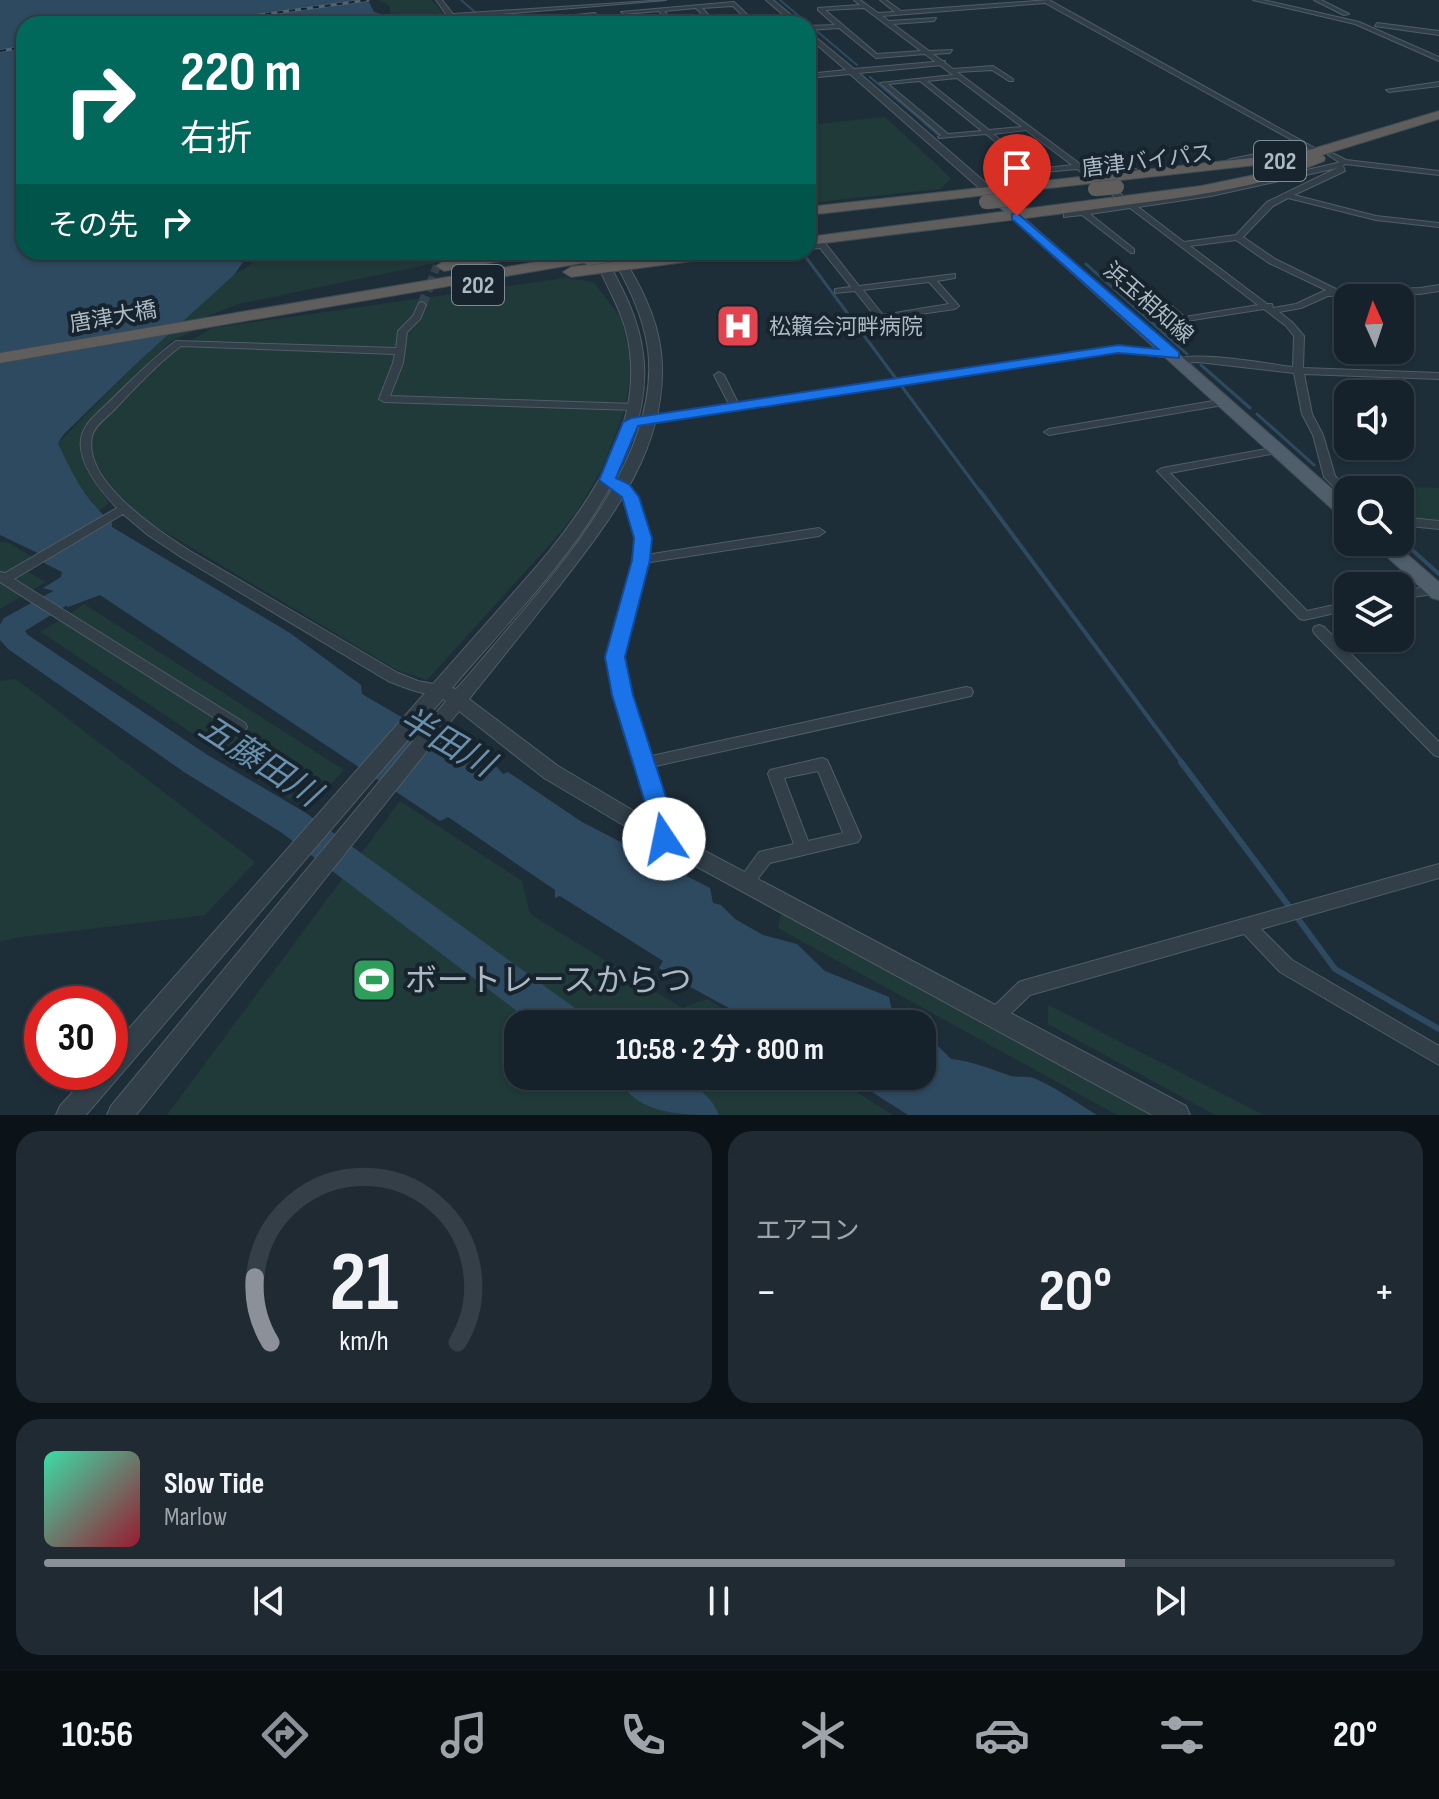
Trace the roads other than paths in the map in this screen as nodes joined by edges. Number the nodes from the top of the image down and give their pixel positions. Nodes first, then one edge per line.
1 (439, 0) edge
2 (505, 0) edge
3 (663, 0) edge
4 (711, 0) edge
5 (769, 0) edge
6 (857, 0) edge
7 (883, 0) edge
8 (947, 0) edge
9 (979, 0) edge
10 (1256, 0) edge
11 (1300, 0) edge
12 (1317, 0) edge
13 (1046, 1) edge
14 (1279, 1) edge
15 (614, 2) edge
16 (1014, 2) edge
17 (922, 5) dead end
18 (716, 6) junction
19 (865, 6) junction
20 (989, 6) junction
21 (698, 7) junction
22 (959, 8) junction
23 (540, 9) junction
24 (661, 10) junction
25 (929, 11) junction
26 (510, 12) junction
27 (624, 12) junction
28 (900, 13) junction
29 (878, 15) junction
30 (452, 16) edge
31 (482, 16) edge
32 (544, 16) edge
33 (627, 16) edge
34 (666, 16) edge
35 (706, 16) edge
36 (746, 16) edge
37 (788, 16) edge
38 (934, 19) dead end
39 (1359, 22) junction
40 (889, 23) junction
41 (840, 26) junction
42 (816, 28) edge
43 (1439, 33) edge
44 (816, 35) edge
45 (950, 51) dead end
46 (928, 52) junction
47 (1439, 59) edge
48 (942, 63) junction
49 (850, 72) junction
50 (956, 73) junction
51 (816, 75) edge
52 (921, 79) junction
53 (1011, 80) dead end
54 (1439, 84) edge
55 (1389, 90) dead end
56 (1439, 118) edge
57 (1029, 128) junction
58 (988, 132) junction
59 (947, 137) junction
60 (928, 139) junction
61 (1324, 156) junction
62 (1081, 166) junction
63 (1439, 173) edge
64 (1097, 185) junction
65 (1285, 195) junction
66 (1125, 196) junction
67 (989, 201) junction
68 (1018, 207) junction
69 (816, 211) edge
70 (1084, 213) junction
71 (1067, 215) dead end
72 (1438, 227) edge
73 (816, 228) edge
74 (1238, 237) junction
75 (816, 243) edge
76 (1185, 244) junction
77 (816, 245) edge
78 (1131, 251) dead end
79 (483, 260) edge
80 (591, 260) edge
81 (611, 260) edge
82 (612, 260) edge
83 (1119, 267) dead end
84 (952, 276) dead end
85 (931, 279) junction
86 (857, 288) junction
87 (1439, 288) edge
88 (838, 291) dead end
89 (1334, 291) edge
90 (1414, 291) edge
91 (1334, 292) edge
92 (422, 305) tunnel mouth
93 (1271, 308) junction
94 (233, 317) junction
95 (401, 351) junction
96 (0, 358) edge
97 (1176, 358) junction
98 (1299, 371) junction
99 (719, 375) dead end
100 (1439, 376) edge
101 (1225, 402) junction
102 (736, 408) junction
103 (633, 415) junction
104 (649, 421) junction
105 (1049, 432) dead end
106 (1277, 450) junction
107 (607, 480) junction
108 (1334, 481) edge
109 (623, 487) junction
110 (1334, 501) edge
111 (125, 508) junction
112 (1414, 522) edge
113 (1439, 525) edge
114 (819, 532) dead end
115 (1397, 556) edge
116 (641, 560) junction
117 (3, 577) edge
118 (1438, 591) edge
119 (1414, 594) edge
120 (1334, 609) edge
121 (1319, 630) dead end
122 (966, 692) dead end
123 (450, 694) junction
124 (240, 727) dead end
125 (1439, 751) edge
126 (644, 763) junction
127 (664, 839) junction
128 (803, 848) junction
129 (1439, 871) edge
130 (746, 881) junction
131 (1247, 926) junction
132 (994, 1018) junction
133 (128, 1047) edge
134 (1439, 1056) edge
135 (91, 1090) edge
136 (69, 1115) edge
137 (120, 1115) edge
138 (1177, 1115) edge

1 - 30 street
2 - 26 street
3 - 15 street
4 - 18 street
5 - 37 street
6 - 19 street
7 - 28 street
8 - 22 street
9 - 20 street
10 - 39 street
11 - 14 street
12 - 39 street
13 - 16 street
13 - 61 street
15 - 23 street
15 - 27 street
16 - 20 street
17 - 25 street
18 - 21 street
18 - 36 street
19 - 29 street
19 - 41 street
20 - 22 street
21 - 24 street
21 - 35 street
22 - 25 street
23 - 26 street
23 - 32 street
24 - 27 street
24 - 34 street
25 - 28 street
26 - 31 street
27 - 33 street
28 - 29 street
29 - 40 street
38 - 40 street
39 - 43 street
39 - 47 street
40 - 46 street
41 - 42 street
41 - 46 street
44 - 49 street
45 - 46 street
46 - 48 street
48 - 49 street
48 - 50 street
49 - 51 street
49 - 60 street
50 - 52 street
50 - 53 street
50 - 57 street
52 - 58 street
52 - 59 street
54 - 55 street
56 - 61 highway, 202
57 - 58 street
57 - 62 street
58 - 59 street
58 - 62 street
59 - 60 street
60 - 67 street
61 - 63 street
61 - 64 highway, 202
61 - 65 street
61 - 66 highway, 202
61 - 66 street
62 - 64 street
64 - 66 highway, 唐津バイパス / 202, bridge
64 - 67 highway, 202
64 - 68 highway, 唐津バイパス / 202
65 - 72 street
65 - 74 street
66 - 68 highway, 202
66 - 70 street
66 - 76 street
67 - 68 main road, 浜玉相知線
67 - 69 highway, 202
67 - 73 highway, 202
68 - 75 highway, 202
68 - 97 main road, 浜玉相知線
70 - 71 street
70 - 78 street
74 - 76 street
74 - 89 street
76 - 93 street
77 - 86 street
79 - 94 highway, 202
80 - 94 highway, 202
81 - 103 street
82 - 104 street
83 - 93 street
84 - 85 street
85 - 86 street
85 - 86 street
86 - 88 street
87 - 90 street
91 - 93 street
92 - 95 street
93 - 98 street
94 - 96 highway, 唐津大橋 / 202
95 - 103 street
95 - 111 street
97 - 98 street
97 - 101 main road, 浜玉相知線
97 - 102 street
98 - 100 street
98 - 108 street
99 - 102 street
101 - 105 street
101 - 106 main road, 浜玉相知線
102 - 104 street
103 - 104 street
103 - 107 street
104 - 109 street
106 - 110 main road, 浜玉相知線
106 - 120 street
107 - 109 street
107 - 123 street
109 - 116 street
109 - 123 street
111 - 117 street
111 - 123 street
112 - 113 street
114 - 116 street
115 - 118 main road
116 - 126 street
117 - 124 street
118 - 119 street
121 - 125 street
122 - 126 street
123 - 127 street
123 - 133 street
123 - 137 street
126 - 127 street
127 - 130 street
128 - 128 street
128 - 130 street
129 - 131 street
130 - 132 street
131 - 132 street
131 - 134 street
132 - 138 street
135 - 136 street

